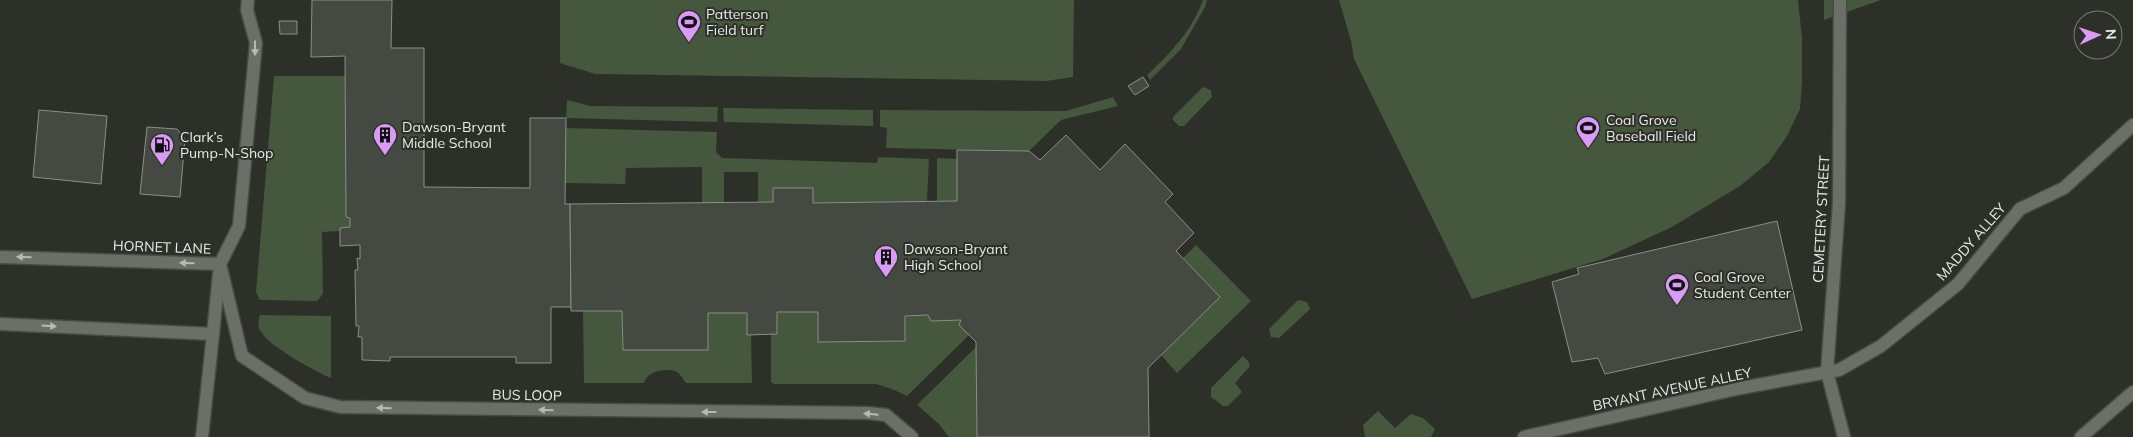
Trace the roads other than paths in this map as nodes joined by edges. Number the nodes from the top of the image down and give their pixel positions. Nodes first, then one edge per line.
1 (248, 0) edge
2 (1840, 0) edge
3 (2133, 125) edge
4 (0, 257) edge
5 (220, 264) junction
6 (0, 324) edge
7 (213, 334) junction
8 (1827, 372) junction
9 (2133, 392) edge
10 (202, 437) edge
11 (912, 437) edge
12 (1524, 437) edge
13 (1844, 437) edge
14 (2082, 437) edge

1 -> 5 street
2 - 8 street, CEMETERY STREET
3 - 8 street, MADDY ALLEY
5 -> 4 street, HORNET LANE
5 - 7 street, HORNET LANE
11 -> 5 street, BUS LOOP
6 -> 7 street
7 - 10 street, HORNET LANE
8 - 12 street, BRYANT AVENUE ALLEY
8 - 13 street, CEMETERY STREET
9 - 14 street

